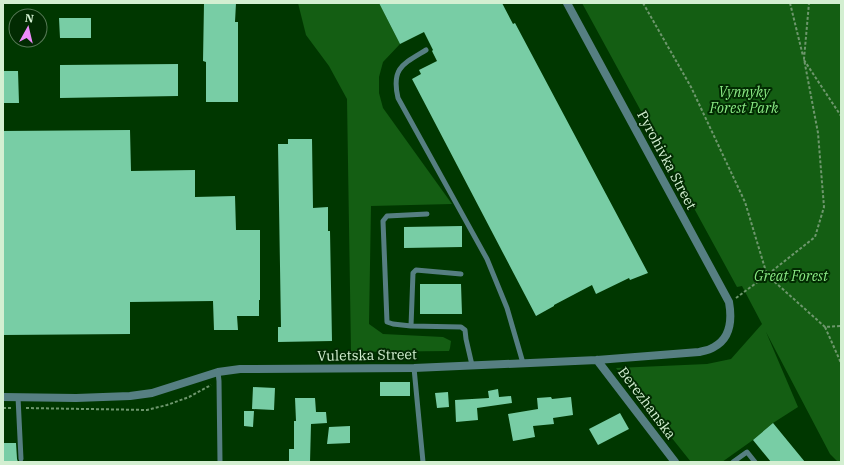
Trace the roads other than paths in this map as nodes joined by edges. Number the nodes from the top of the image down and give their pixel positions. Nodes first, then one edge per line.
1 (567, 3) edge
2 (426, 50) dead end
3 (427, 214) dead end
4 (461, 274) dead end
5 (411, 326) junction
6 (728, 332) joint
7 (597, 360) junction
8 (523, 363) junction
9 (472, 365) junction
10 (414, 368) junction
11 (218, 372) junction
12 (3, 397) edge
13 (18, 397) junction
14 (21, 459) dead end
15 (220, 462) edge
16 (423, 462) edge
17 (675, 462) edge
18 (733, 462) edge
19 (755, 462) edge

1 - 6 street, Pyrohivka Street
2 - 8 lane
3 - 5 lane
4 - 5 lane
5 - 9 lane
6 - 7 street, Vuletska Street
7 - 8 street, Vuletska Street
7 - 17 street, Berezhanska
8 - 9 street, Vuletska Street
9 - 10 street, Vuletska Street
10 - 11 street, Vuletska Street
10 - 16 lane
11 - 13 street, Vuletska Street
11 - 15 lane
12 - 13 street, Vuletska Street
13 - 14 lane
18 - 19 lane

